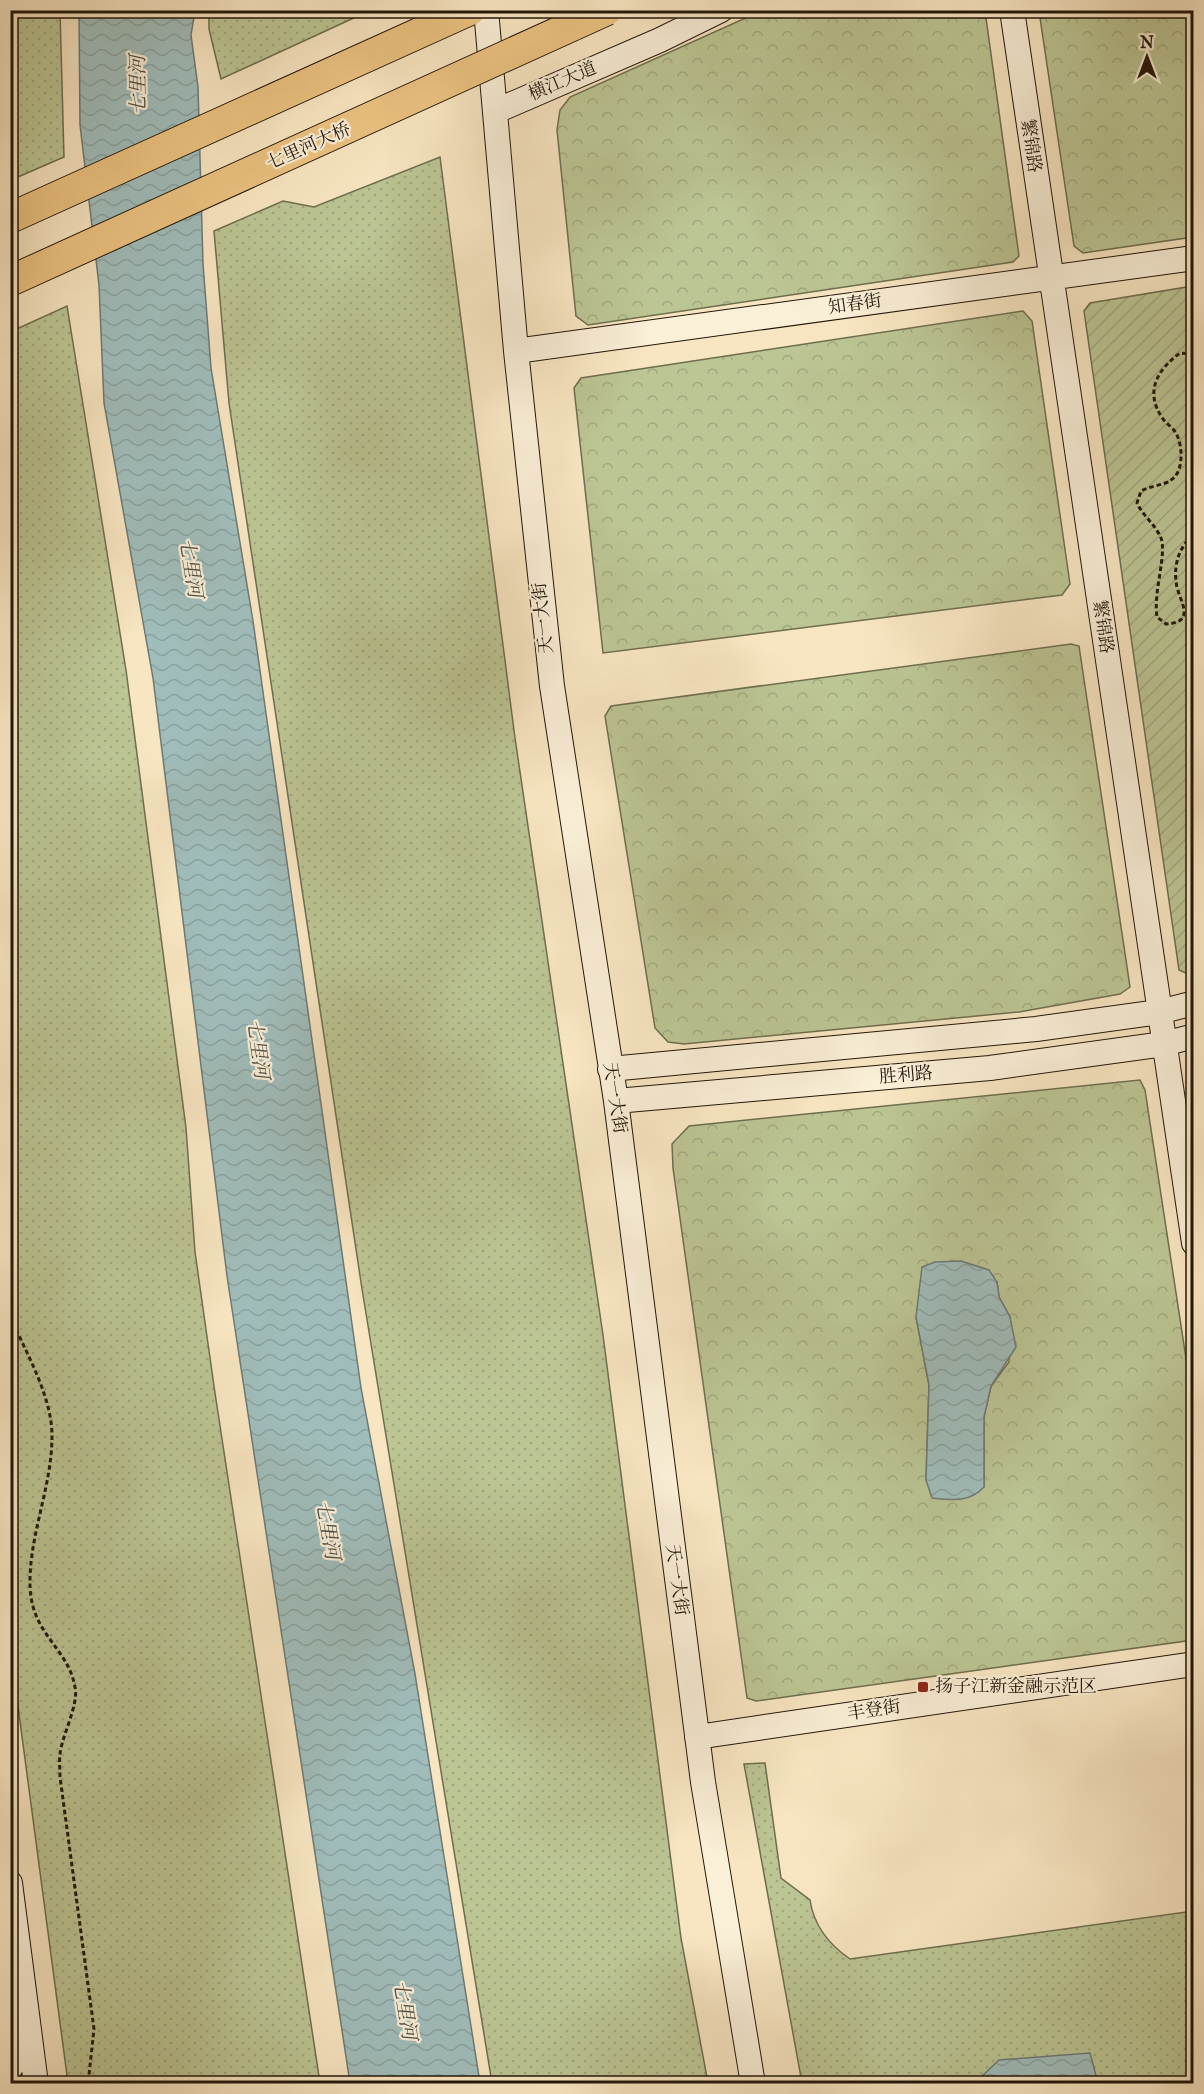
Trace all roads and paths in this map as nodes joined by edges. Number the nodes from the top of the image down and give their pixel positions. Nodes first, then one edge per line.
1 (470, 10) edge
2 (486, 10) edge
3 (607, 10) edge
4 (721, 10) edge
5 (1011, 10) edge
6 (496, 111) junction
7 (10, 218) edge
8 (1194, 258) edge
9 (1049, 279) junction
10 (10, 281) edge
11 (516, 351) junction
12 (1194, 354) edge
13 (1194, 534) edge
14 (1194, 1004) edge
15 (1159, 1012) junction
16 (1194, 1036) edge
17 (1164, 1044) junction
18 (610, 1069) junction
19 (616, 1101) junction
20 (1194, 1243) edge
21 (10, 1316) edge
22 (1194, 1664) edge
23 (697, 1737) junction
24 (10, 1883) edge
25 (26, 2001) junction
26 (10, 2068) edge
27 (36, 2084) edge
28 (88, 2084) edge
29 (753, 2084) edge

1 - 7 highway
2 - 6 street
3 - 10 highway, 七里河大桥, bridge
4 - 6 street, 横江大道
5 - 9 street, 繁锦路
6 - 11 street, 天一大街
8 - 9 street, 知春街
9 - 11 street, 知春街
9 - 15 street, 繁锦路
11 - 18 street, 天一大街
12 - 13 path
14 - 15 street
15 - 17 street, 繁锦路
15 - 18 street
16 - 17 street, 胜利路
17 - 19 street, 胜利路
17 - 20 street, 繁锦路
18 - 19 street, 天一大街
19 - 23 street, 天一大街
21 - 28 path
22 - 23 street, 丰登街
23 - 29 street, 天一大街
24 - 25 street
25 - 26 street
25 - 27 street

